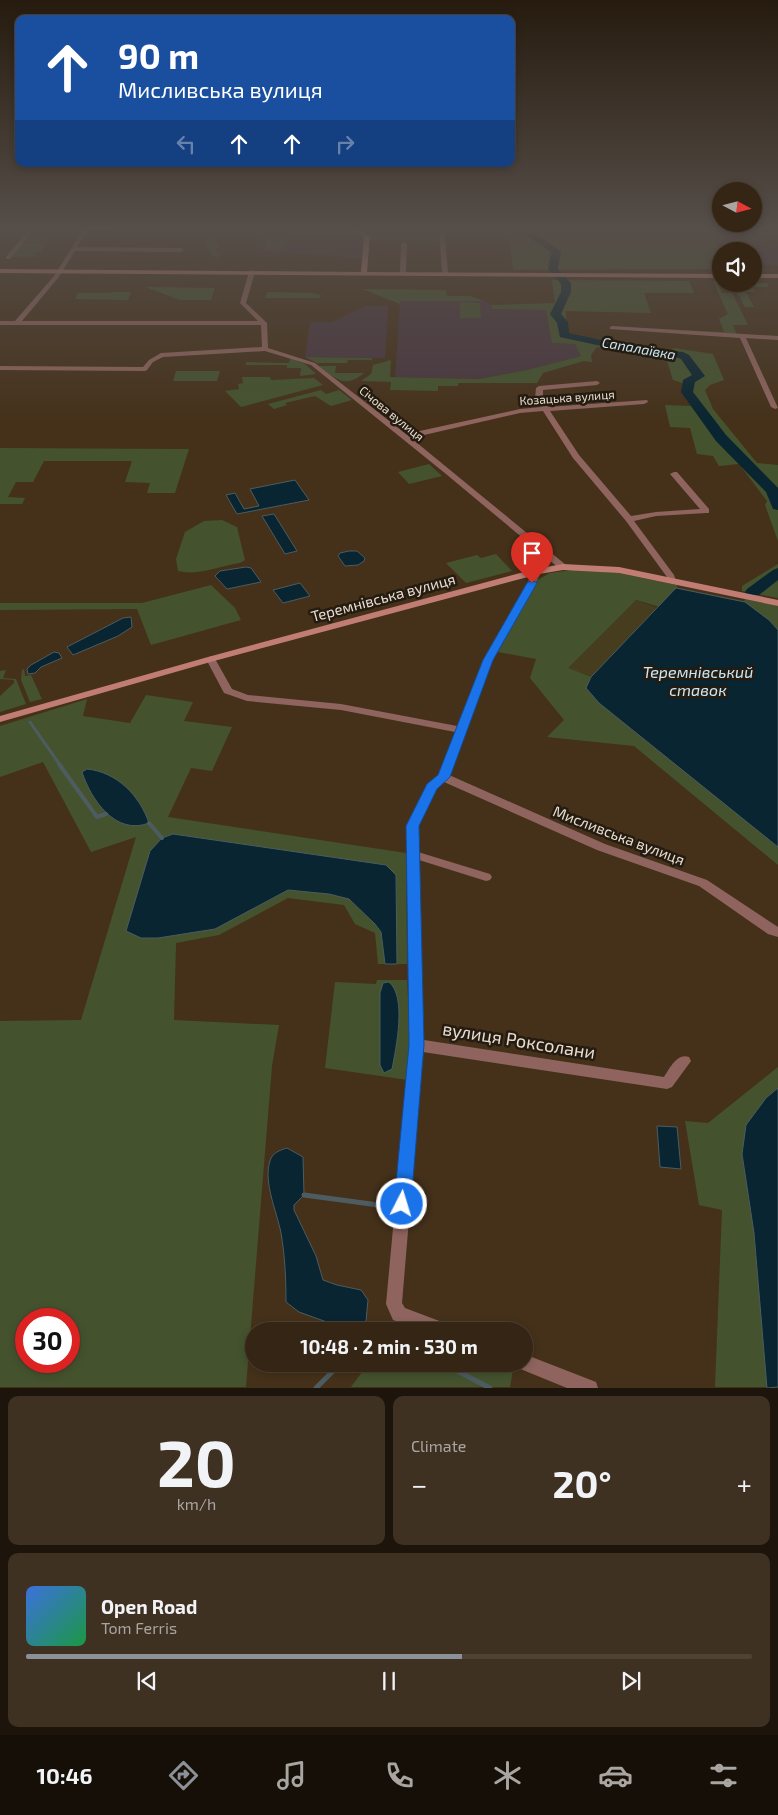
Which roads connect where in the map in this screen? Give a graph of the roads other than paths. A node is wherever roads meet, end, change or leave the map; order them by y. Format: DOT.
graph roads {
  1 [pos="42,293"];
  2 [pos="246,293"];
  3 [pos="0,323"];
  4 [pos="18,323"];
  5 [pos="264,323"];
  6 [pos="612,328"];
  7 [pos="742,336"];
  8 [pos="778,338"];
  9 [pos="265,349"];
  10 [pos="0,368"];
  11 [pos="597,383"];
  12 [pos="644,402"];
  13 [pos="776,406"];
  14 [pos="546,410"];
  15 [pos="404,437"];
  16 [pos="674,474"];
  17 [pos="629,520"];
  18 [pos="563,567"];
  19 [pos="538,571"];
  20 [pos="672,582"];
  21 [pos="778,603"];
  22 [pos="211,659"];
  23 [pos="0,719"];
  24 [pos="461,730"];
  25 [pos="443,777"];
  26 [pos="412,854"];
  27 [pos="486,877"];
  28 [pos="778,932"];
  29 [pos="417,1045"];
  30 [pos="684,1061"];
  31 [pos="420,1322"];
  32 [pos="533,1366"];
  33 [pos="590,1388"];
  1 -- 4 [label="street"];
  2 -- 5 [label="street"];
  3 -- 4 [label="street"];
  4 -- 5 [label="street"];
  5 -- 9 [label="street"];
  6 -- 7 [label="street"];
  7 -- 8 [label="street"];
  7 -- 13 [label="street"];
  9 -- 10 [label="street"];
  9 -- 15 [label="street, Січова вулиця"];
  11 -- 14 [label="street"];
  12 -- 14 [label="street, Козацька вулиця"];
  14 -- 15 [label="street, Козацька вулиця"];
  14 -- 17 [label="street"];
  15 -- 18 [label="street, Січова вулиця"];
  16 -- 17 [label="street"];
  17 -- 20 [label="street"];
  18 -- 19 [label="main road, Теремнівська вулиця"];
  18 -- 20 [label="main road, Теремнівська вулиця"];
  19 -- 22 [label="main road, Теремнівська вулиця"];
  19 -- 24 [label="street"];
  20 -- 21 [label="main road, Теремнівська вулиця"];
  22 -- 23 [label="main road, Теремнівська вулиця"];
  22 -- 24 [label="street"];
  24 -- 25 [label="street"];
  25 -- 26 [label="street"];
  25 -- 28 [label="street, Мисливська вулиця"];
  26 -- 27 [label="street"];
  26 -- 29 [label="street"];
  29 -- 30 [label="street, вулиця Роксолани"];
  29 -- 31 [label="street"];
  32 -- 33 [label="street"];
}
